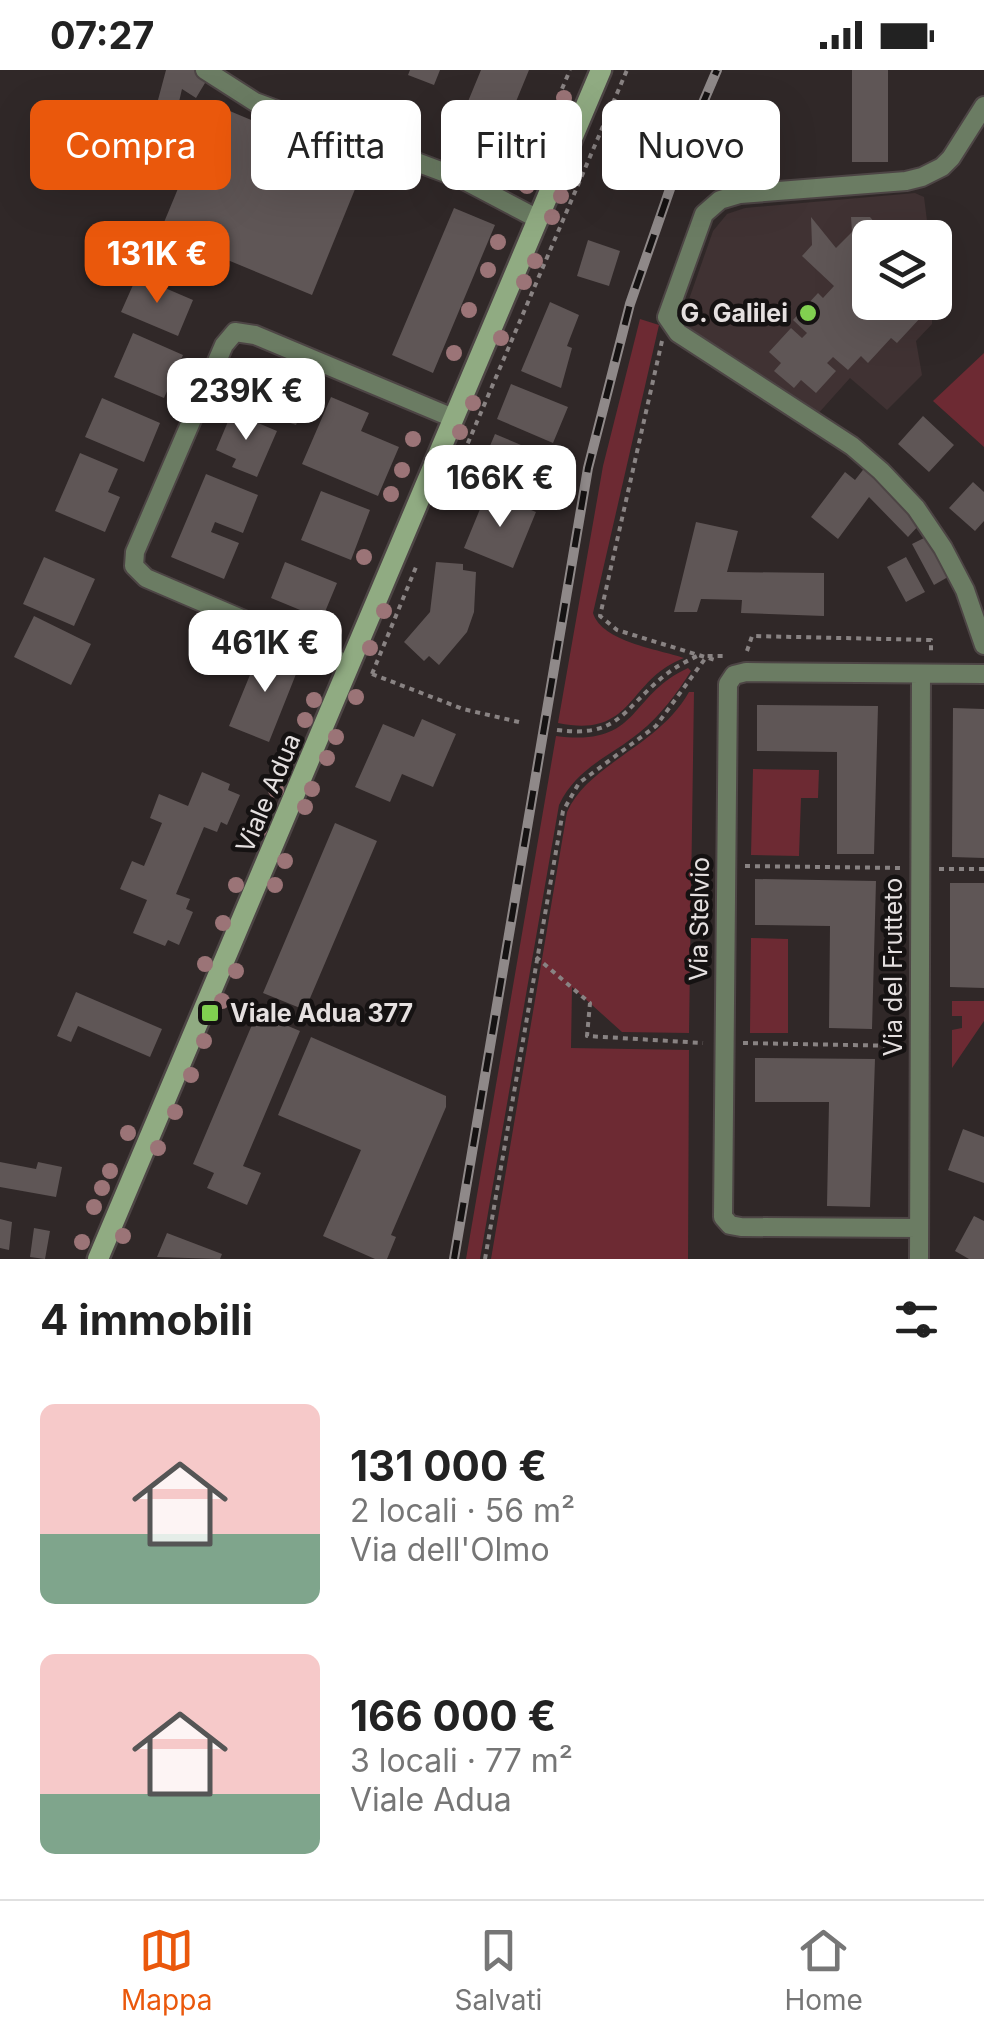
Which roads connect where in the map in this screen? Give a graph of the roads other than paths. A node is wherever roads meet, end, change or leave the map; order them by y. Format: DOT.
graph roads {
  1 [pos="205,70"];
  2 [pos="601,70"];
  3 [pos="984,106"];
  4 [pos="538,219"];
  5 [pos="453,418"];
  6 [pos="984,645"];
  7 [pos="349,665"];
  8 [pos="921,674"];
  9 [pos="984,674"];
  10 [pos="919,1228"];
  11 [pos="98,1259"];
  12 [pos="919,1259"];
  1 -- 4 [label="street"];
  2 -- 4 [label="main road, Viale Adua"];
  3 -- 6 [label="street"];
  4 -- 5 [label="main road, Viale Adua"];
  5 -- 7 [label="main road, Viale Adua"];
  5 -- 7 [label="street"];
  7 -- 11 [label="main road, Viale Adua"];
  8 -- 9 [label="street"];
  8 -- 10 [label="street, Via del Frutteto"];
  8 -- 10 [label="street, Via Stelvio"];
  10 -- 12 [label="street, Via del Frutteto"];
}
